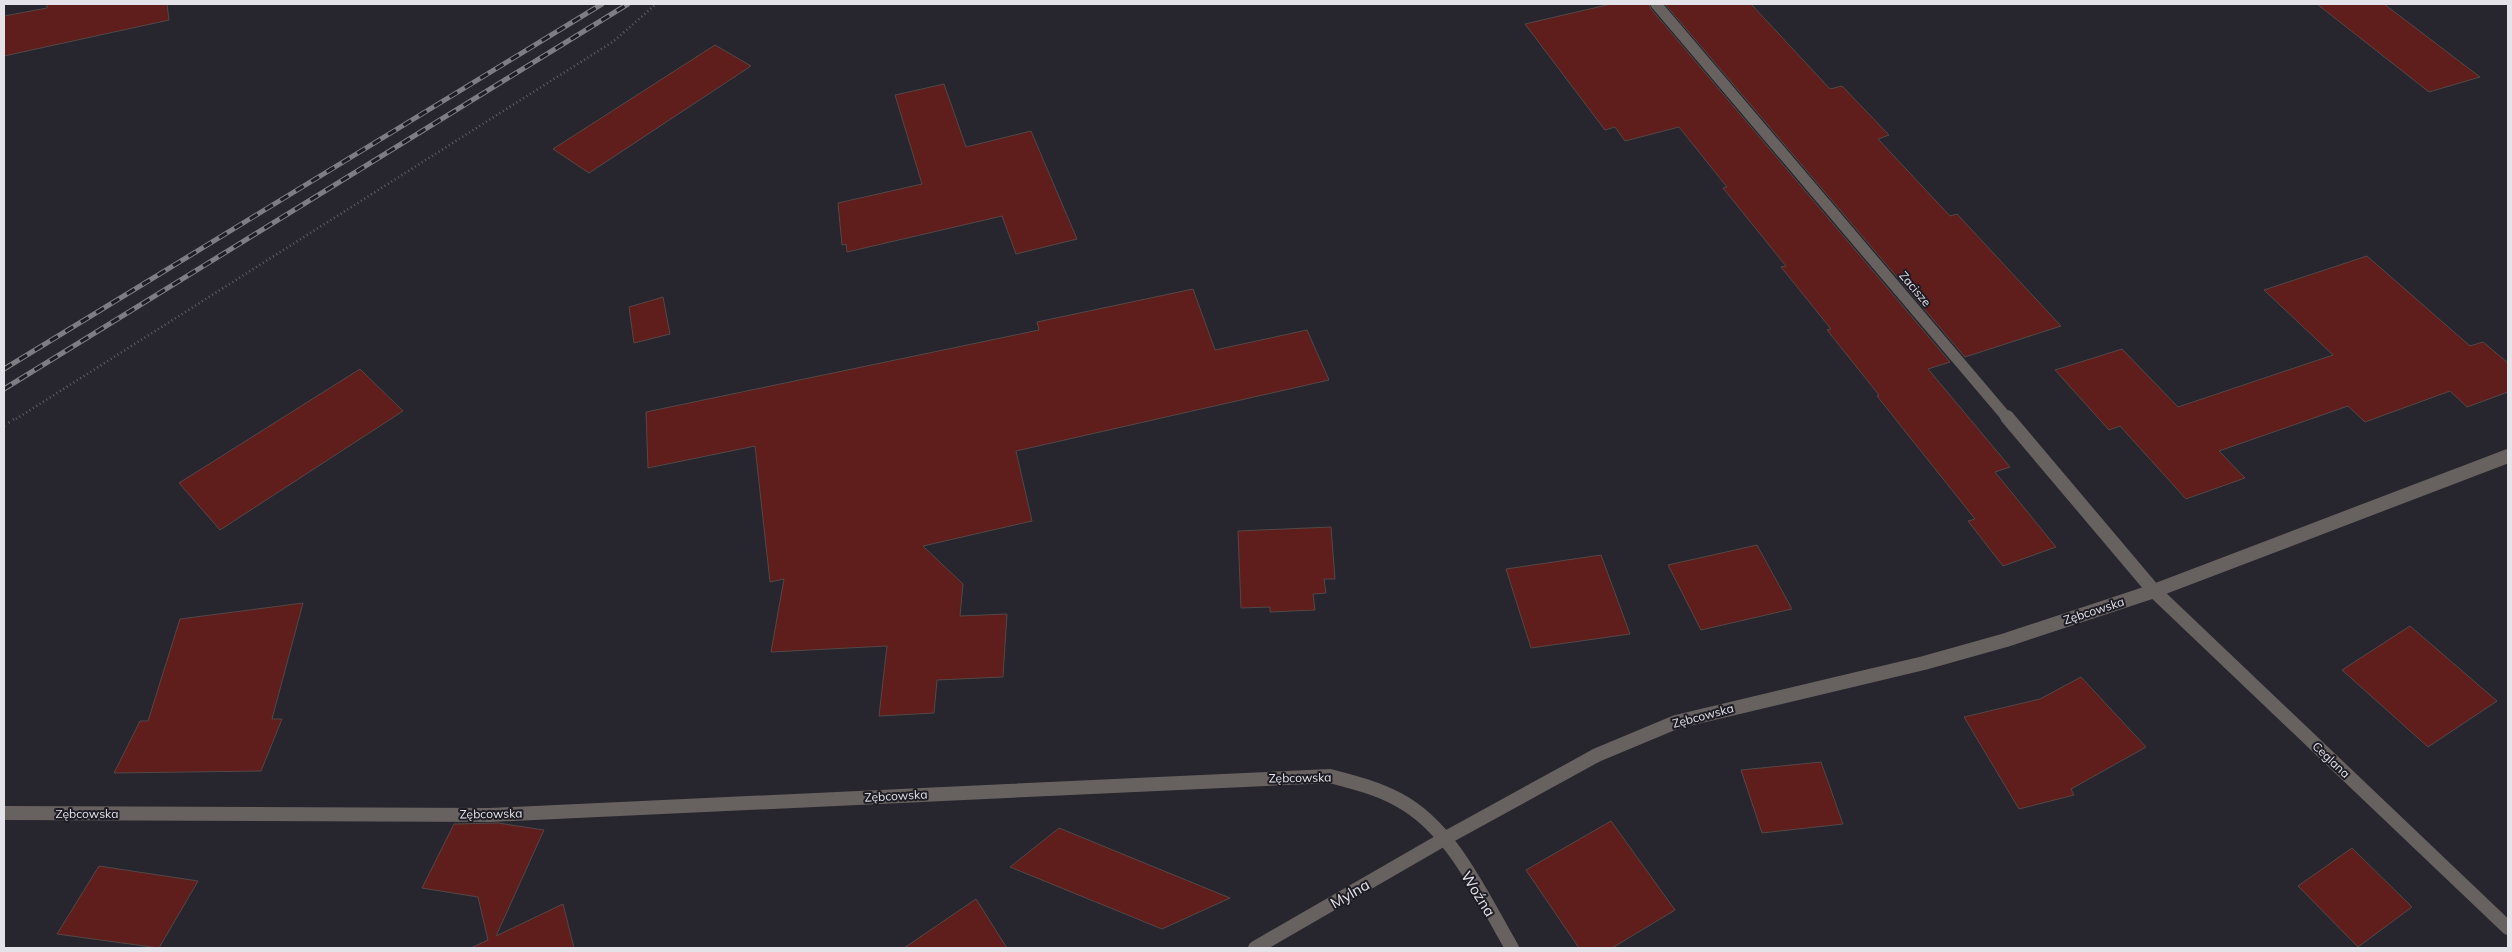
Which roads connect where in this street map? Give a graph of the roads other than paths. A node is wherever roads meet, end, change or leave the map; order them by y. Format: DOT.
graph roads {
  1 [pos="1656,4"];
  2 [pos="2508,456"];
  3 [pos="2154,591"];
  4 [pos="4,814"];
  5 [pos="1444,839"];
  6 [pos="2508,928"];
  7 [pos="1255,948"];
  8 [pos="1512,948"];
  1 -- 3 [label="street, Zacisze"];
  2 -- 3 [label="street, Zębcowska"];
  3 -- 5 [label="street, Zębcowska"];
  3 -- 6 [label="street, Ceglana"];
  4 -- 5 [label="street, Zębcowska"];
  5 -- 7 [label="street, Mylna"];
  5 -- 8 [label="street, Woźna"];
}
